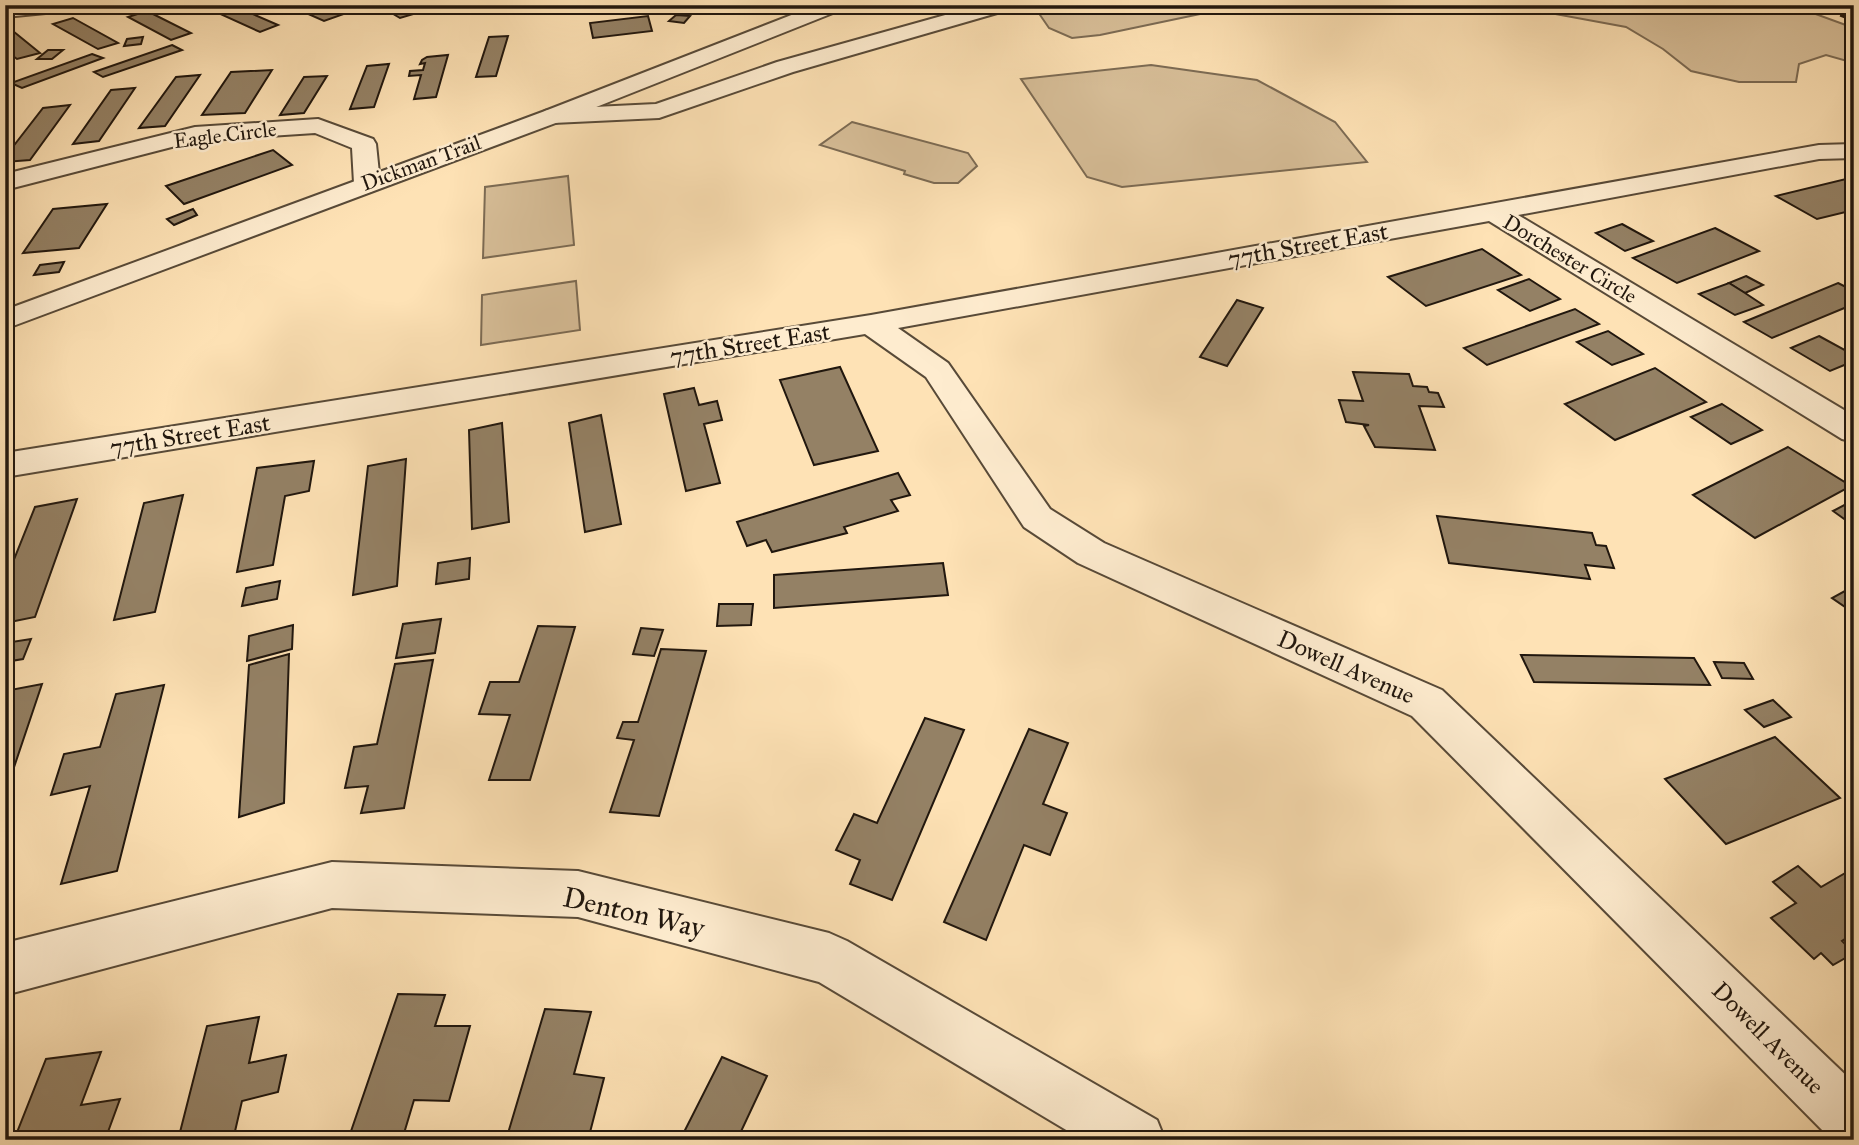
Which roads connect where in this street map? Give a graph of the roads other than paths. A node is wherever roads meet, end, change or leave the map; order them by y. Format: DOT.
graph roads {
  1 [pos="64,5"];
  2 [pos="836,5"];
  3 [pos="1004,5"];
  4 [pos="5,11"];
  5 [pos="553,116"];
  6 [pos="1854,151"];
  7 [pos="5,182"];
  8 [pos="367,183"];
  9 [pos="1493,212"];
  10 [pos="5,320"];
  11 [pos="871,324"];
  12 [pos="1854,431"];
  13 [pos="5,465"];
  14 [pos="5,969"];
  15 [pos="1854,1122"];
  16 [pos="1137,1140"];
  1 -- 4 [label="street"];
  2 -- 5 [label="street, Dickman Trail"];
  3 -- 5 [label="street"];
  5 -- 8 [label="street, Dickman Trail"];
  6 -- 9 [label="street, Dorchester Circle"];
  7 -- 8 [label="street, Eagle Circle"];
  8 -- 10 [label="street, Dickman Trail"];
  9 -- 11 [label="street, 77th Street East"];
  9 -- 12 [label="street, Dorchester Circle"];
  11 -- 13 [label="street, 77th Street East"];
  11 -- 15 [label="street, Dowell Avenue"];
  14 -- 16 [label="street, Denton Way"];
}
